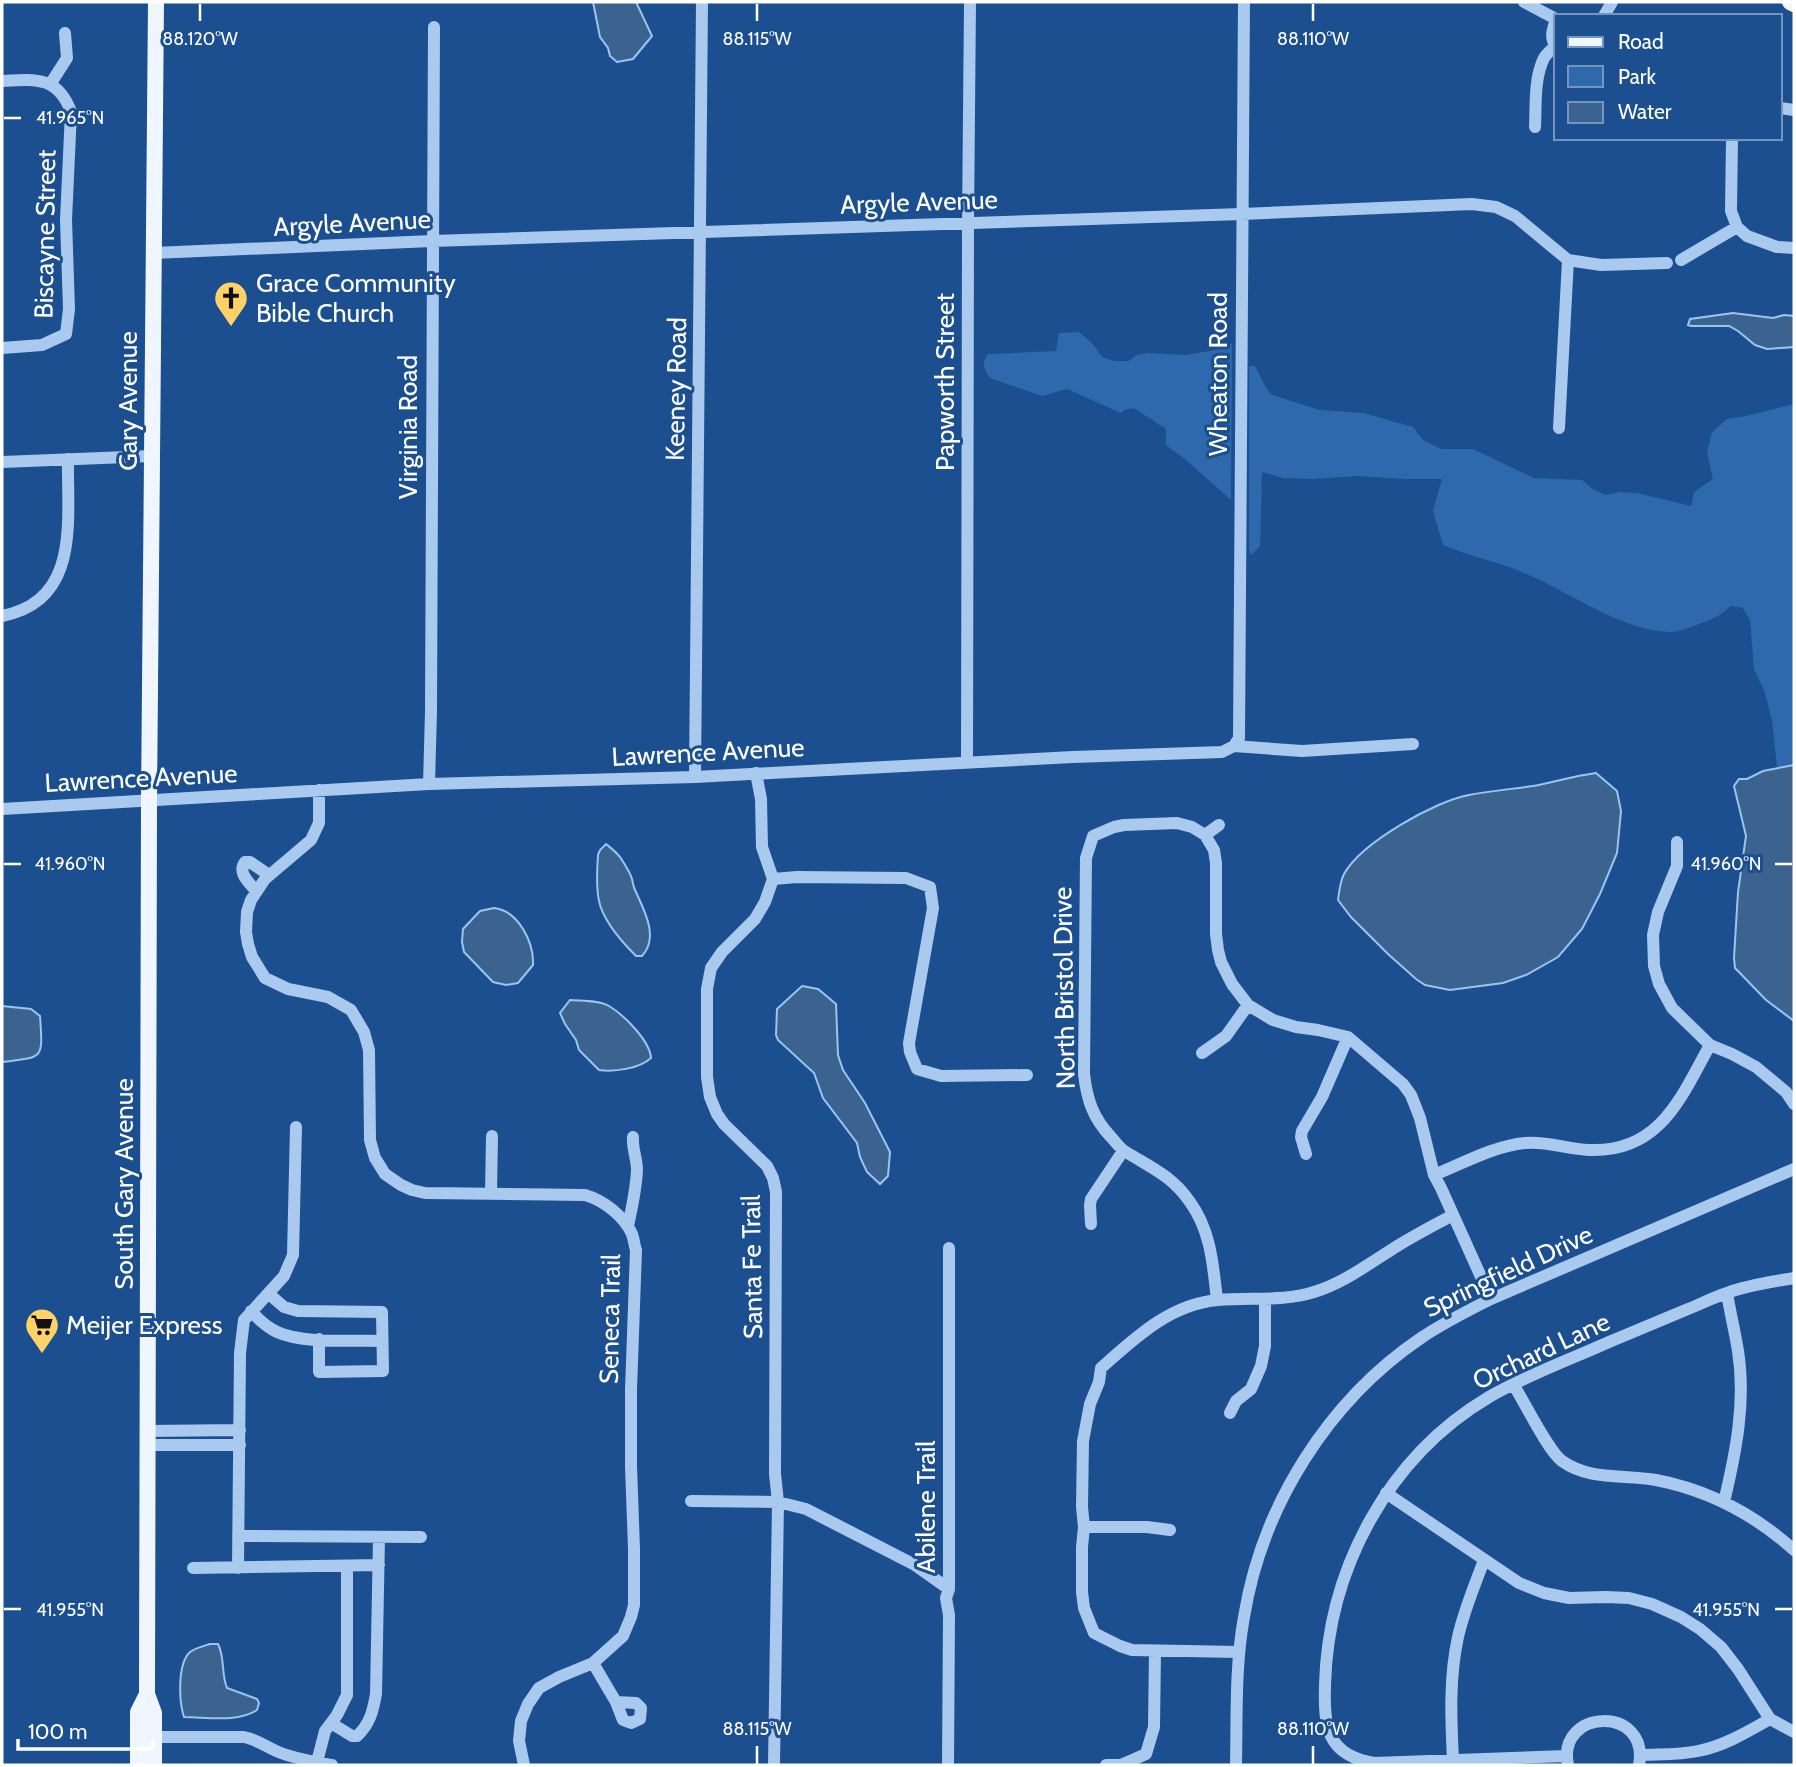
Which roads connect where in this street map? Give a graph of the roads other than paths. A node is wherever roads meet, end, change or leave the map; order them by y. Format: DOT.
graph roads {
  1 [pos="156,2"];
  2 [pos="702,2"];
  3 [pos="970,2"];
  4 [pos="1244,2"];
  5 [pos="1532,4"];
  6 [pos="1554,18"];
  7 [pos="434,27"];
  8 [pos="65,33"];
  9 [pos="1554,48"];
  10 [pos="2,80"];
  11 [pos="51,83"];
  12 [pos="1535,127"];
  13 [pos="1732,140"];
  14 [pos="1242,214"];
  15 [pos="968,223"];
  16 [pos="1737,227"];
  17 [pos="700,232"];
  18 [pos="432,242"];
  19 [pos="1794,248"];
  20 [pos="154,253"];
  21 [pos="1568,260"];
  22 [pos="1681,260"];
  23 [pos="1667,263"];
  24 [pos="2,348"];
  25 [pos="1559,428"];
  26 [pos="152,456"];
  27 [pos="68,459"];
  28 [pos="2,462"];
  29 [pos="2,617"];
  30 [pos="1413,744"];
  31 [pos="1234,746"];
  32 [pos="967,762"];
  33 [pos="756,773"];
  34 [pos="695,777"];
  35 [pos="429,784"];
  36 [pos="319,790"];
  37 [pos="149,801"];
  38 [pos="2,809"];
  39 [pos="1219,825"];
  40 [pos="1205,835"];
  41 [pos="1677,842"];
  42 [pos="269,875"];
  43 [pos="773,879"];
  44 [pos="256,891"];
  45 [pos="1248,1005"];
  46 [pos="1348,1037"];
  47 [pos="1710,1045"];
  48 [pos="1202,1053"];
  49 [pos="1027,1075"];
  50 [pos="1794,1104"];
  51 [pos="296,1127"];
  52 [pos="492,1136"];
  53 [pos="633,1137"];
  54 [pos="1123,1151"];
  55 [pos="1306,1154"];
  56 [pos="1794,1169"];
  57 [pos="1433,1175"];
  58 [pos="491,1194"];
  59 [pos="1453,1215"];
  60 [pos="1091,1224"];
  61 [pos="628,1226"];
  62 [pos="949,1248"];
  63 [pos="1794,1278"];
  64 [pos="1727,1293"];
  65 [pos="269,1294"];
  66 [pos="1491,1299"];
  67 [pos="1217,1300"];
  68 [pos="1265,1300"];
  69 [pos="251,1311"];
  70 [pos="319,1339"];
  71 [pos="382,1341"];
  72 [pos="1513,1384"];
  73 [pos="1230,1413"];
  74 [pos="240,1430"];
  75 [pos="147,1438"];
  76 [pos="240,1445"];
  77 [pos="1386,1493"];
  78 [pos="691,1501"];
  79 [pos="778,1502"];
  80 [pos="1724,1502"];
  81 [pos="1084,1527"];
  82 [pos="1170,1530"];
  83 [pos="238,1536"];
  84 [pos="379,1537"];
  85 [pos="421,1537"];
  86 [pos="1794,1550"];
  87 [pos="1484,1560"];
  88 [pos="379,1565"];
  89 [pos="347,1566"];
  90 [pos="193,1568"];
  91 [pos="238,1568"];
  92 [pos="949,1589"];
  93 [pos="1155,1652"];
  94 [pos="1238,1652"];
  95 [pos="593,1663"];
  96 [pos="146,1694"];
  97 [pos="616,1702"];
  98 [pos="1770,1719"];
  99 [pos="331,1723"];
  100 [pos="1794,1732"];
  101 [pos="154,1737"];
  102 [pos="1640,1760"];
  103 [pos="1453,1761"];
  104 [pos="1567,1761"];
  105 [pos="317,1762"];
  106 [pos="138,1765"];
  107 [pos="154,1765"];
  108 [pos="332,1765"];
  109 [pos="524,1765"];
  110 [pos="774,1765"];
  111 [pos="948,1765"];
  112 [pos="1106,1765"];
  113 [pos="1236,1765"];
  1 -- 20 [label="main road, Gary Avenue"];
  2 -- 17 [label="street, Keeney Road"];
  3 -- 15 [label="street, Papworth Street"];
  4 -- 14 [label="street, Wheaton Road"];
  5 -- 6 [label="street"];
  7 -- 18 [label="street, Virginia Road"];
  8 -- 11 [label="street"];
  9 -- 12 [label="street"];
  10 -- 11 [label="street"];
  11 -- 24 [label="street, Biscayne Street"];
  13 -- 16 [label="street"];
  14 -- 15 [label="street, Argyle Avenue"];
  14 -- 21 [label="street, Argyle Avenue"];
  14 -- 31 [label="street, Wheaton Road"];
  15 -- 17 [label="street, Argyle Avenue"];
  15 -- 32 [label="street, Papworth Street"];
  16 -- 19 [label="street"];
  16 -- 22 [label="street"];
  17 -- 18 [label="street, Argyle Avenue"];
  17 -- 34 [label="street, Keeney Road"];
  18 -- 20 [label="street, Argyle Avenue"];
  18 -- 35 [label="street, Virginia Road"];
  20 -- 26 [label="main road, Gary Avenue"];
  21 -- 23 [label="street"];
  21 -- 25 [label="street"];
  26 -- 27 [label="street"];
  26 -- 37 [label="main road, Gary Avenue"];
  27 -- 28 [label="street"];
  27 -- 29 [label="street"];
  30 -- 31 [label="street, Lawrence Avenue"];
  31 -- 32 [label="street, Lawrence Avenue"];
  32 -- 33 [label="street, Lawrence Avenue"];
  33 -- 34 [label="street, Lawrence Avenue"];
  33 -- 43 [label="street"];
  34 -- 35 [label="street, Lawrence Avenue"];
  35 -- 36 [label="street, Lawrence Avenue"];
  36 -- 37 [label="street, Lawrence Avenue"];
  36 -- 42 [label="street, Seneca Trail"];
  37 -- 38 [label="street, Lawrence Avenue"];
  37 -- 75 [label="main road, South Gary Avenue"];
  39 -- 40 [label="street"];
  40 -- 45 [label="street"];
  40 -- 54 [label="street, North Bristol Drive"];
  41 -- 47 [label="street"];
  42 -- 44 [label="street, Seneca Trail"];
  42 -- 44 [label="street"];
  43 -- 49 [label="street"];
  43 -- 79 [label="street, Santa Fe Trail"];
  44 -- 58 [label="street, Seneca Trail"];
  45 -- 46 [label="street"];
  45 -- 48 [label="street"];
  46 -- 55 [label="street"];
  46 -- 57 [label="street"];
  47 -- 50 [label="street"];
  47 -- 57 [label="street"];
  51 -- 65 [label="street"];
  52 -- 58 [label="street"];
  53 -- 61 [label="street"];
  54 -- 60 [label="street"];
  54 -- 67 [label="street, North Bristol Drive"];
  56 -- 66 [label="street, Springfield Drive"];
  57 -- 59 [label="street"];
  58 -- 61 [label="street, Seneca Trail"];
  59 -- 66 [label="street"];
  59 -- 68 [label="street"];
  61 -- 95 [label="street, Seneca Trail"];
  62 -- 92 [label="street, Abilene Trail"];
  63 -- 64 [label="street, Orchard Lane"];
  64 -- 72 [label="street, Orchard Lane"];
  64 -- 80 [label="street"];
  65 -- 69 [label="street"];
  65 -- 71 [label="street"];
  66 -- 94 [label="street, Springfield Drive"];
  67 -- 68 [label="street"];
  67 -- 81 [label="street"];
  68 -- 73 [label="street"];
  69 -- 70 [label="street"];
  69 -- 74 [label="street"];
  70 -- 71 [label="street"];
  70 -- 71 [label="street"];
  72 -- 77 [label="street, Orchard Lane"];
  72 -- 80 [label="street"];
  74 -- 75 [label="street"];
  74 -- 76 [label="street"];
  75 -- 76 [label="street"];
  75 -- 96 [label="main road, South Gary Avenue"];
  76 -- 83 [label="street"];
  77 -- 87 [label="street"];
  77 -- 103 [label="street, Orchard Lane"];
  78 -- 79 [label="street"];
  79 -- 92 [label="street"];
  79 -- 110 [label="street, Santa Fe Trail"];
  80 -- 86 [label="street"];
  81 -- 82 [label="street"];
  81 -- 93 [label="street"];
  83 -- 84 [label="street"];
  83 -- 91 [label="street"];
  84 -- 85 [label="street"];
  84 -- 88 [label="street"];
  87 -- 98 [label="street"];
  87 -- 103 [label="street"];
  88 -- 89 [label="street"];
  88 -- 99 [label="street"];
  89 -- 91 [label="street"];
  89 -- 99 [label="street"];
  90 -- 91 [label="street"];
  92 -- 111 [label="street, Abilene Trail"];
  93 -- 94 [label="street"];
  93 -- 112 [label="street"];
  94 -- 113 [label="street, Springfield Drive"];
  95 -- 97 [label="street"];
  95 -- 109 [label="street, Seneca Trail"];
  96 -- 101 [label="main road, South Gary Avenue"];
  96 -- 106 [label="main road, South Gary Avenue"];
  98 -- 100 [label="street"];
  98 -- 102 [label="street"];
  99 -- 105 [label="street"];
  101 -- 105 [label="street"];
  101 -- 107 [label="main road, South Gary Avenue"];
  102 -- 104 [label="street"];
  103 -- 104 [label="street"];
  105 -- 108 [label="street"];
}
